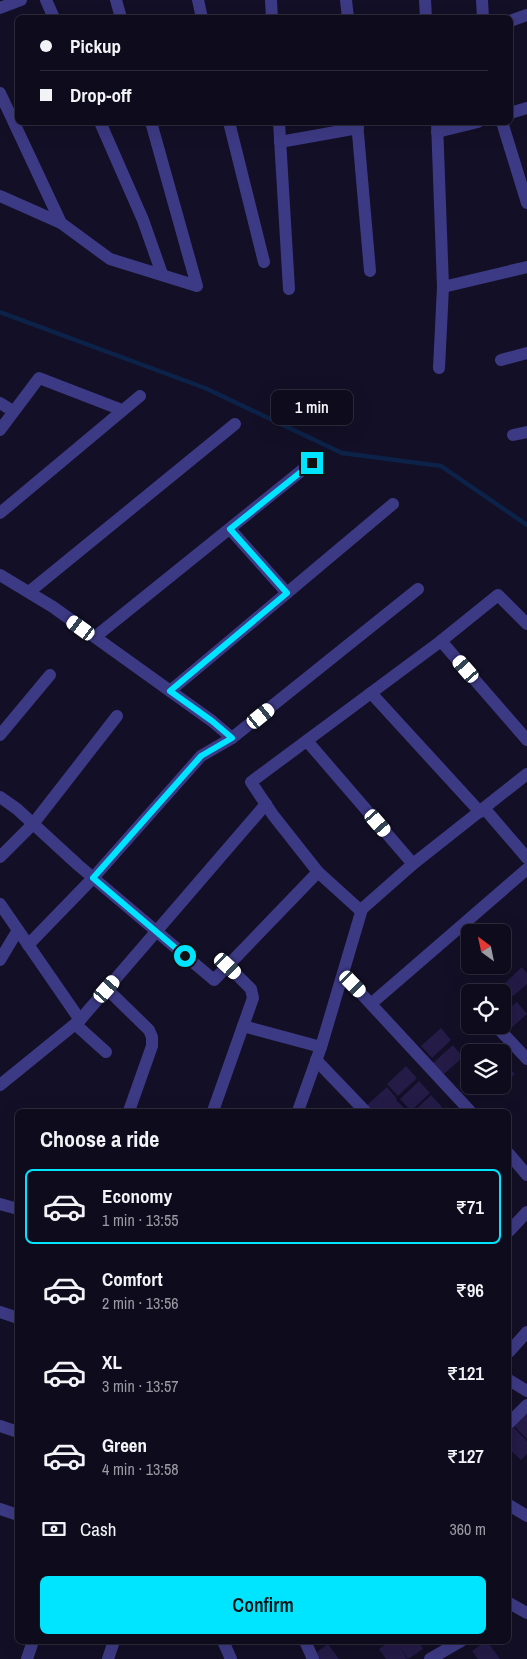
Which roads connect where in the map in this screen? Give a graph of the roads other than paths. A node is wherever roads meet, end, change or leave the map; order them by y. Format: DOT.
graph roads {
  1 [pos="21,0"];
  2 [pos="46,0"];
  3 [pos="116,0"];
  4 [pos="198,0"];
  5 [pos="271,0"];
  6 [pos="346,0"];
  7 [pos="425,0"];
  8 [pos="482,0"];
  9 [pos="2,5"];
  10 [pos="53,15"];
  11 [pos="120,15"];
  12 [pos="201,15"];
  13 [pos="272,15"];
  14 [pos="348,15"];
  15 [pos="426,15"];
  16 [pos="483,15"];
  17 [pos="527,15"];
  18 [pos="513,20"];
  19 [pos="0,93"];
  20 [pos="527,108"];
  21 [pos="513,112"];
  22 [pos="15,125"];
  23 [pos="15,125"];
  24 [pos="101,125"];
  25 [pos="152,125"];
  26 [pos="229,125"];
  27 [pos="279,125"];
  28 [pos="358,125"];
  29 [pos="453,125"];
  30 [pos="503,125"];
  31 [pos="437,127"];
  32 [pos="280,142"];
  33 [pos="0,196"];
  34 [pos="527,203"];
  35 [pos="61,223"];
  36 [pos="264,262"];
  37 [pos="527,267"];
  38 [pos="370,271"];
  39 [pos="162,274"];
  40 [pos="443,287"];
  41 [pos="289,289"];
  42 [pos="527,352"];
  43 [pos="501,360"];
  44 [pos="439,368"];
  45 [pos="140,396"];
  46 [pos="0,404"];
  47 [pos="122,410"];
  48 [pos="13,411"];
  49 [pos="235,424"];
  50 [pos="0,430"];
  51 [pos="527,432"];
  52 [pos="513,435"];
  53 [pos="312,463"];
  54 [pos="393,504"];
  55 [pos="0,513"];
  56 [pos="230,529"];
  57 [pos="0,575"];
  58 [pos="418,589"];
  59 [pos="29,592"];
  60 [pos="287,593"];
  61 [pos="527,624"];
  62 [pos="95,637"];
  63 [pos="441,641"];
  64 [pos="50,675"];
  65 [pos="170,691"];
  66 [pos="371,693"];
  67 [pos="117,716"];
  68 [pos="0,735"];
  69 [pos="232,738"];
  70 [pos="527,740"];
  71 [pos="307,741"];
  72 [pos="527,774"];
  73 [pos="0,797"];
  74 [pos="266,804"];
  75 [pos="482,810"];
  76 [pos="33,824"];
  77 [pos="0,856"];
  78 [pos="527,858"];
  79 [pos="413,864"];
  80 [pos="527,869"];
  81 [pos="318,872"];
  82 [pos="93,878"];
  83 [pos="0,904"];
  84 [pos="361,911"];
  85 [pos="18,930"];
  86 [pos="156,932"];
  87 [pos="28,945"];
  88 [pos="0,960"];
  89 [pos="228,966"];
  90 [pos="343,974"];
  91 [pos="107,989"];
  92 [pos="372,1003"];
  93 [pos="78,1022"];
  94 [pos="243,1026"];
  95 [pos="503,1034"];
  96 [pos="321,1047"];
  97 [pos="106,1052"];
  98 [pos="527,1059"];
  99 [pos="316,1060"];
  100 [pos="0,1085"];
  101 [pos="130,1109"];
  102 [pos="214,1109"];
  103 [pos="299,1109"];
  104 [pos="362,1109"];
  105 [pos="468,1109"];
  106 [pos="511,1156"];
  107 [pos="527,1174"];
  108 [pos="0,1204"];
  109 [pos="15,1209"];
  110 [pos="527,1212"];
  111 [pos="511,1229"];
  112 [pos="0,1312"];
  113 [pos="15,1317"];
  114 [pos="527,1332"];
  115 [pos="511,1350"];
  116 [pos="511,1381"];
  117 [pos="527,1391"];
  118 [pos="527,1405"];
  119 [pos="511,1420"];
  120 [pos="0,1426"];
  121 [pos="15,1431"];
  122 [pos="511,1505"];
  123 [pos="0,1509"];
  124 [pos="526,1513"];
  125 [pos="15,1514"];
  126 [pos="31,1644"];
  127 [pos="113,1644"];
  128 [pos="224,1644"];
  129 [pos="306,1644"];
  130 [pos="456,1644"];
  131 [pos="26,1659"];
  132 [pos="108,1659"];
  133 [pos="231,1659"];
  134 [pos="313,1659"];
  135 [pos="430,1659"];
  1 -- 9 [label="street"];
  2 -- 10 [label="street"];
  3 -- 11 [label="street"];
  4 -- 12 [label="street"];
  5 -- 13 [label="street"];
  6 -- 14 [label="street"];
  7 -- 15 [label="street"];
  8 -- 16 [label="street"];
  17 -- 18 [label="street"];
  19 -- 23 [label="street"];
  20 -- 21 [label="street"];
  22 -- 35 [label="street"];
  24 -- 39 [label="street"];
  25 -- 39 [label="street"];
  26 -- 36 [label="street"];
  27 -- 32 [label="street"];
  28 -- 32 [label="street"];
  28 -- 38 [label="street"];
  29 -- 31 [label="street"];
  30 -- 34 [label="street"];
  31 -- 40 [label="street"];
  32 -- 41 [label="street"];
  33 -- 35 [label="street"];
  35 -- 39 [label="street"];
  37 -- 40 [label="street"];
  40 -- 44 [label="street"];
  42 -- 43 [label="street"];
  45 -- 47 [label="street"];
  46 -- 48 [label="street"];
  47 -- 48 [label="street"];
  47 -- 55 [label="street"];
  48 -- 50 [label="street"];
  49 -- 59 [label="street"];
  51 -- 52 [label="street"];
  53 -- 56 [label="street"];
  54 -- 60 [label="street"];
  56 -- 60 [label="street"];
  56 -- 62 [label="street"];
  57 -- 59 [label="street"];
  58 -- 69 [label="street"];
  59 -- 62 [label="street"];
  60 -- 65 [label="street"];
  61 -- 63 [label="street"];
  62 -- 65 [label="street"];
  63 -- 66 [label="street"];
  63 -- 70 [label="street"];
  64 -- 68 [label="street"];
  65 -- 69 [label="street"];
  66 -- 71 [label="street"];
  66 -- 75 [label="street"];
  67 -- 76 [label="street"];
  69 -- 82 [label="street"];
  71 -- 74 [label="street"];
  71 -- 79 [label="street"];
  72 -- 75 [label="street"];
  73 -- 76 [label="street"];
  74 -- 81 [label="street"];
  74 -- 86 [label="street"];
  75 -- 78 [label="street"];
  75 -- 79 [label="street"];
  76 -- 77 [label="street"];
  76 -- 82 [label="street"];
  79 -- 84 [label="street"];
  80 -- 92 [label="street"];
  81 -- 84 [label="street"];
  81 -- 89 [label="street"];
  82 -- 86 [label="street"];
  82 -- 87 [label="street"];
  83 -- 85 [label="street"];
  84 -- 90 [label="street"];
  85 -- 87 [label="street"];
  85 -- 88 [label="street"];
  86 -- 89 [label="street"];
  86 -- 91 [label="street"];
  87 -- 93 [label="street"];
  89 -- 94 [label="street"];
  90 -- 92 [label="street"];
  90 -- 96 [label="street"];
  91 -- 93 [label="street"];
  91 -- 101 [label="street"];
  92 -- 105 [label="street"];
  93 -- 97 [label="street"];
  93 -- 100 [label="street"];
  94 -- 96 [label="street"];
  94 -- 102 [label="street"];
  95 -- 98 [label="street"];
  96 -- 99 [label="street"];
  99 -- 103 [label="street"];
  99 -- 104 [label="street"];
  106 -- 107 [label="street"];
  108 -- 109 [label="street"];
  110 -- 111 [label="street"];
  112 -- 113 [label="street"];
  114 -- 115 [label="street"];
  116 -- 117 [label="street"];
  118 -- 119 [label="street"];
  120 -- 121 [label="street"];
  122 -- 124 [label="street"];
  123 -- 125 [label="street"];
  126 -- 131 [label="street"];
  127 -- 132 [label="street"];
  128 -- 133 [label="street"];
  129 -- 134 [label="street"];
  130 -- 135 [label="street"];
}
